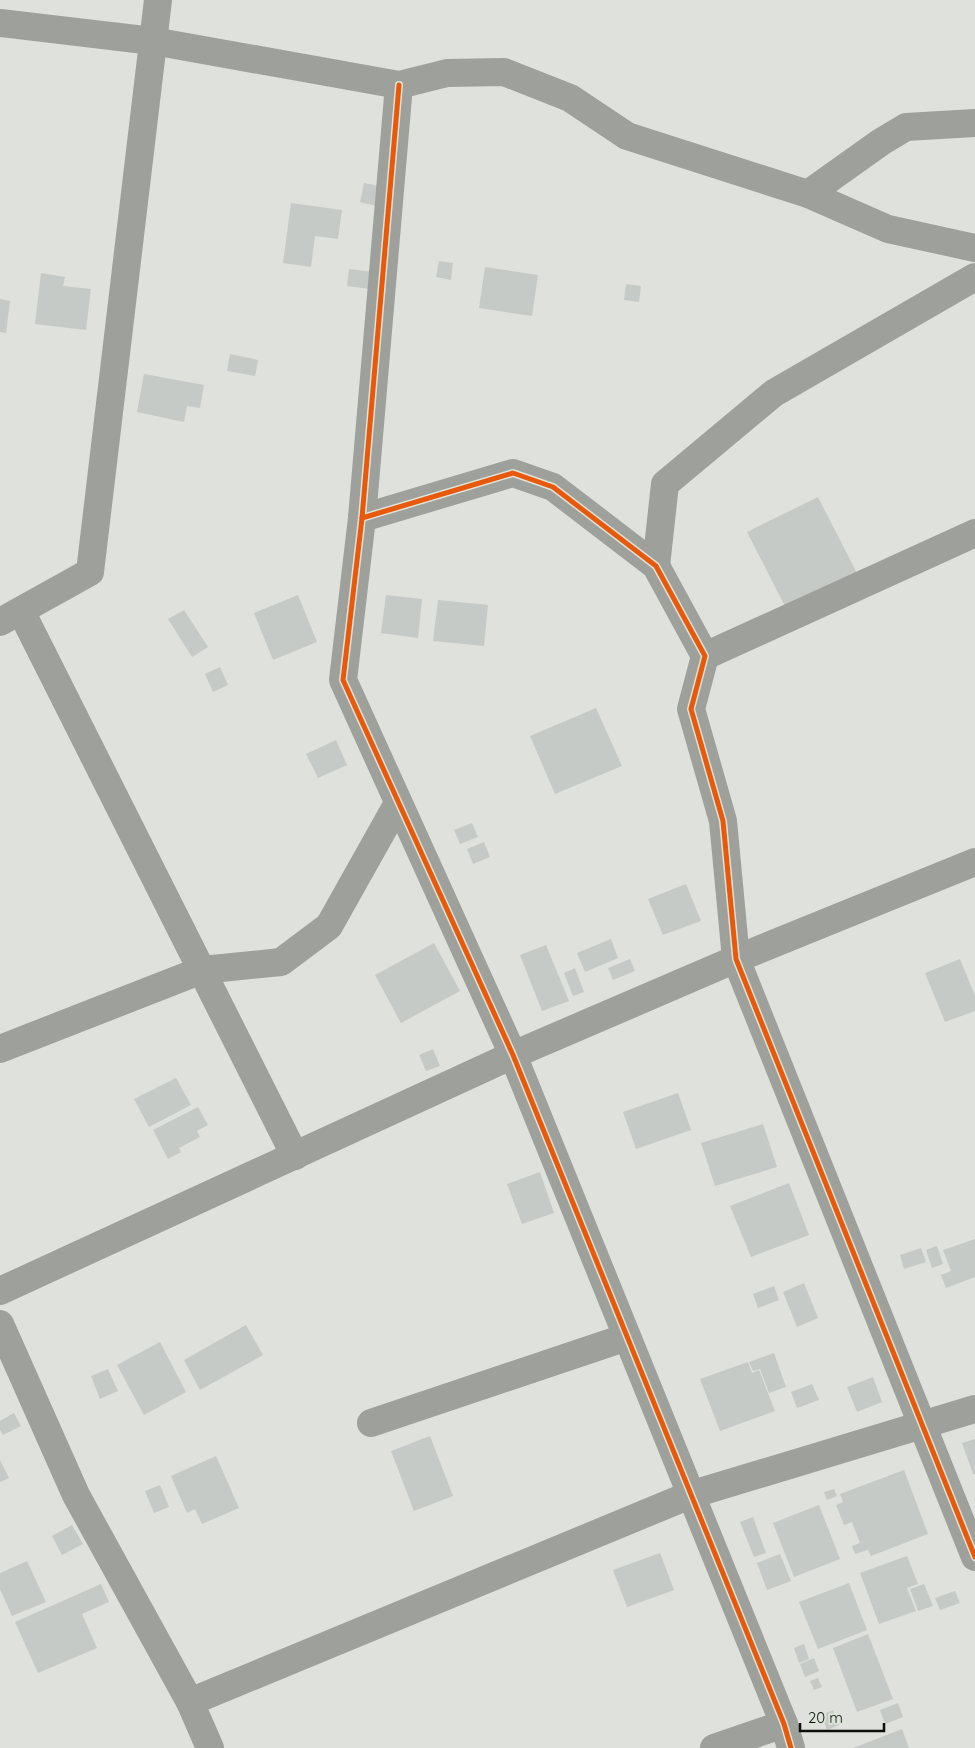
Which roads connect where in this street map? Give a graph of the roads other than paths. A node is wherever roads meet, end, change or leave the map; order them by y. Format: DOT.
graph roads {
  1 [pos="158,0"];
  2 [pos="0,24"];
  3 [pos="153,41"];
  4 [pos="399,85"];
  5 [pos="975,122"];
  6 [pos="808,194"];
  7 [pos="975,248"];
  8 [pos="975,277"];
  9 [pos="362,518"];
  10 [pos="975,533"];
  11 [pos="656,566"];
  12 [pos="10,617"];
  13 [pos="706,656"];
  14 [pos="398,802"];
  15 [pos="975,862"];
  16 [pos="736,959"];
  17 [pos="202,970"];
  18 [pos="0,1049"];
  19 [pos="513,1055"];
  20 [pos="295,1156"];
  21 [pos="0,1291"];
  22 [pos="0,1324"];
  23 [pos="627,1337"];
  24 [pos="975,1409"];
  25 [pos="371,1423"];
  26 [pos="922,1427"];
  27 [pos="690,1495"];
  28 [pos="975,1557"];
  29 [pos="190,1702"];
  30 [pos="787,1736"];
  31 [pos="210,1748"];
  32 [pos="714,1748"];
  1 -- 3 [label="street"];
  2 -- 3 [label="street"];
  3 -- 4 [label="street"];
  3 -- 12 [label="street"];
  4 -- 6 [label="street"];
  4 -- 9 [label="street"];
  5 -- 6 [label="street"];
  6 -- 7 [label="street"];
  8 -- 11 [label="street"];
  9 -- 11 [label="street"];
  9 -- 14 [label="street"];
  10 -- 13 [label="street"];
  11 -- 13 [label="street"];
  12 -- 17 [label="street"];
  13 -- 16 [label="street"];
  14 -- 17 [label="street"];
  14 -- 19 [label="street"];
  15 -- 16 [label="street"];
  16 -- 19 [label="street"];
  16 -- 26 [label="street"];
  17 -- 18 [label="street"];
  17 -- 20 [label="street"];
  19 -- 20 [label="street"];
  19 -- 23 [label="street"];
  20 -- 21 [label="street"];
  22 -- 29 [label="street"];
  23 -- 25 [label="street"];
  23 -- 27 [label="street"];
  24 -- 26 [label="street"];
  26 -- 27 [label="street"];
  26 -- 28 [label="street"];
  27 -- 29 [label="street"];
  27 -- 30 [label="street"];
  29 -- 31 [label="street"];
  30 -- 32 [label="street"];
}
